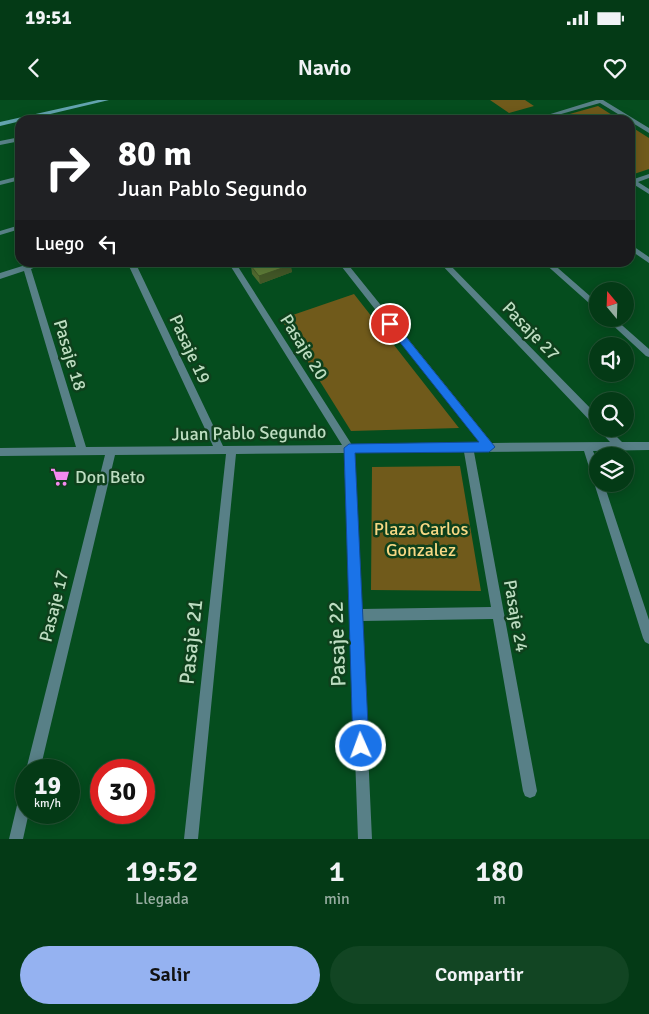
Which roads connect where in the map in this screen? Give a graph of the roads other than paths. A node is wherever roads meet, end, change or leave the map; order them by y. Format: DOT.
graph roads {
  1 [pos="106,100"];
  2 [pos="599,100"];
  3 [pos="40,115"];
  4 [pos="555,115"];
  5 [pos="623,115"];
  6 [pos="15,121"];
  7 [pos="635,122"];
  8 [pos="0,124"];
  9 [pos="649,131"];
  10 [pos="15,140"];
  11 [pos="0,144"];
  12 [pos="649,176"];
  13 [pos="15,179"];
  14 [pos="635,179"];
  15 [pos="635,182"];
  16 [pos="0,183"];
  17 [pos="649,192"];
  18 [pos="15,228"];
  19 [pos="0,233"];
  20 [pos="635,250"];
  21 [pos="649,261"];
  22 [pos="30,267"];
  23 [pos="134,267"];
  24 [pos="234,267"];
  25 [pos="345,267"];
  26 [pos="447,267"];
  27 [pos="552,267"];
  28 [pos="27,268"];
  29 [pos="0,276"];
  30 [pos="589,300"];
  31 [pos="620,328"];
  32 [pos="649,354"];
  33 [pos="589,414"];
  34 [pos="611,437"];
  35 [pos="587,446"];
  36 [pos="620,446"];
  37 [pos="649,446"];
  38 [pos="468,447"];
  39 [pos="489,447"];
  40 [pos="349,448"];
  41 [pos="225,450"];
  42 [pos="82,451"];
  43 [pos="111,451"];
  44 [pos="0,452"];
  45 [pos="589,452"];
  46 [pos="602,492"];
  47 [pos="498,613"];
  48 [pos="356,615"];
  49 [pos="649,638"];
  50 [pos="36,759"];
  51 [pos="530,791"];
  52 [pos="20,824"];
  53 [pos="16,839"];
  54 [pos="191,839"];
  55 [pos="365,839"];
  1 -- 3 [label="street"];
  2 -- 4 [label="street"];
  2 -- 5 [label="street"];
  6 -- 8 [label="street"];
  7 -- 9 [label="street"];
  10 -- 11 [label="street"];
  12 -- 14 [label="street"];
  13 -- 16 [label="street"];
  15 -- 17 [label="street"];
  18 -- 19 [label="street"];
  20 -- 21 [label="street"];
  22 -- 28 [label="street"];
  23 -- 41 [label="street, Pasaje 19"];
  24 -- 40 [label="street, Pasaje 20"];
  25 -- 39 [label="street"];
  26 -- 33 [label="street, Pasaje 27"];
  27 -- 30 [label="street"];
  28 -- 29 [label="street"];
  28 -- 42 [label="street, Pasaje 18"];
  31 -- 32 [label="street"];
  34 -- 36 [label="street"];
  35 -- 36 [label="street, Juan Pablo Segundo"];
  35 -- 39 [label="street, Juan Pablo Segundo"];
  35 -- 45 [label="street"];
  36 -- 37 [label="street, Juan Pablo Segundo"];
  38 -- 39 [label="street, Juan Pablo Segundo"];
  38 -- 40 [label="street, Juan Pablo Segundo"];
  38 -- 47 [label="street, Pasaje 24"];
  40 -- 41 [label="street, Juan Pablo Segundo"];
  40 -- 48 [label="street, Pasaje 22"];
  41 -- 43 [label="street, Juan Pablo Segundo"];
  41 -- 54 [label="street, Pasaje 21"];
  42 -- 43 [label="street, Juan Pablo Segundo"];
  42 -- 44 [label="street, Juan Pablo Segundo"];
  43 -- 50 [label="street, Pasaje 17"];
  46 -- 49 [label="street"];
  47 -- 48 [label="street"];
  47 -- 51 [label="street, Pasaje 24"];
  48 -- 55 [label="street, Pasaje 22"];
  52 -- 53 [label="street"];
}
